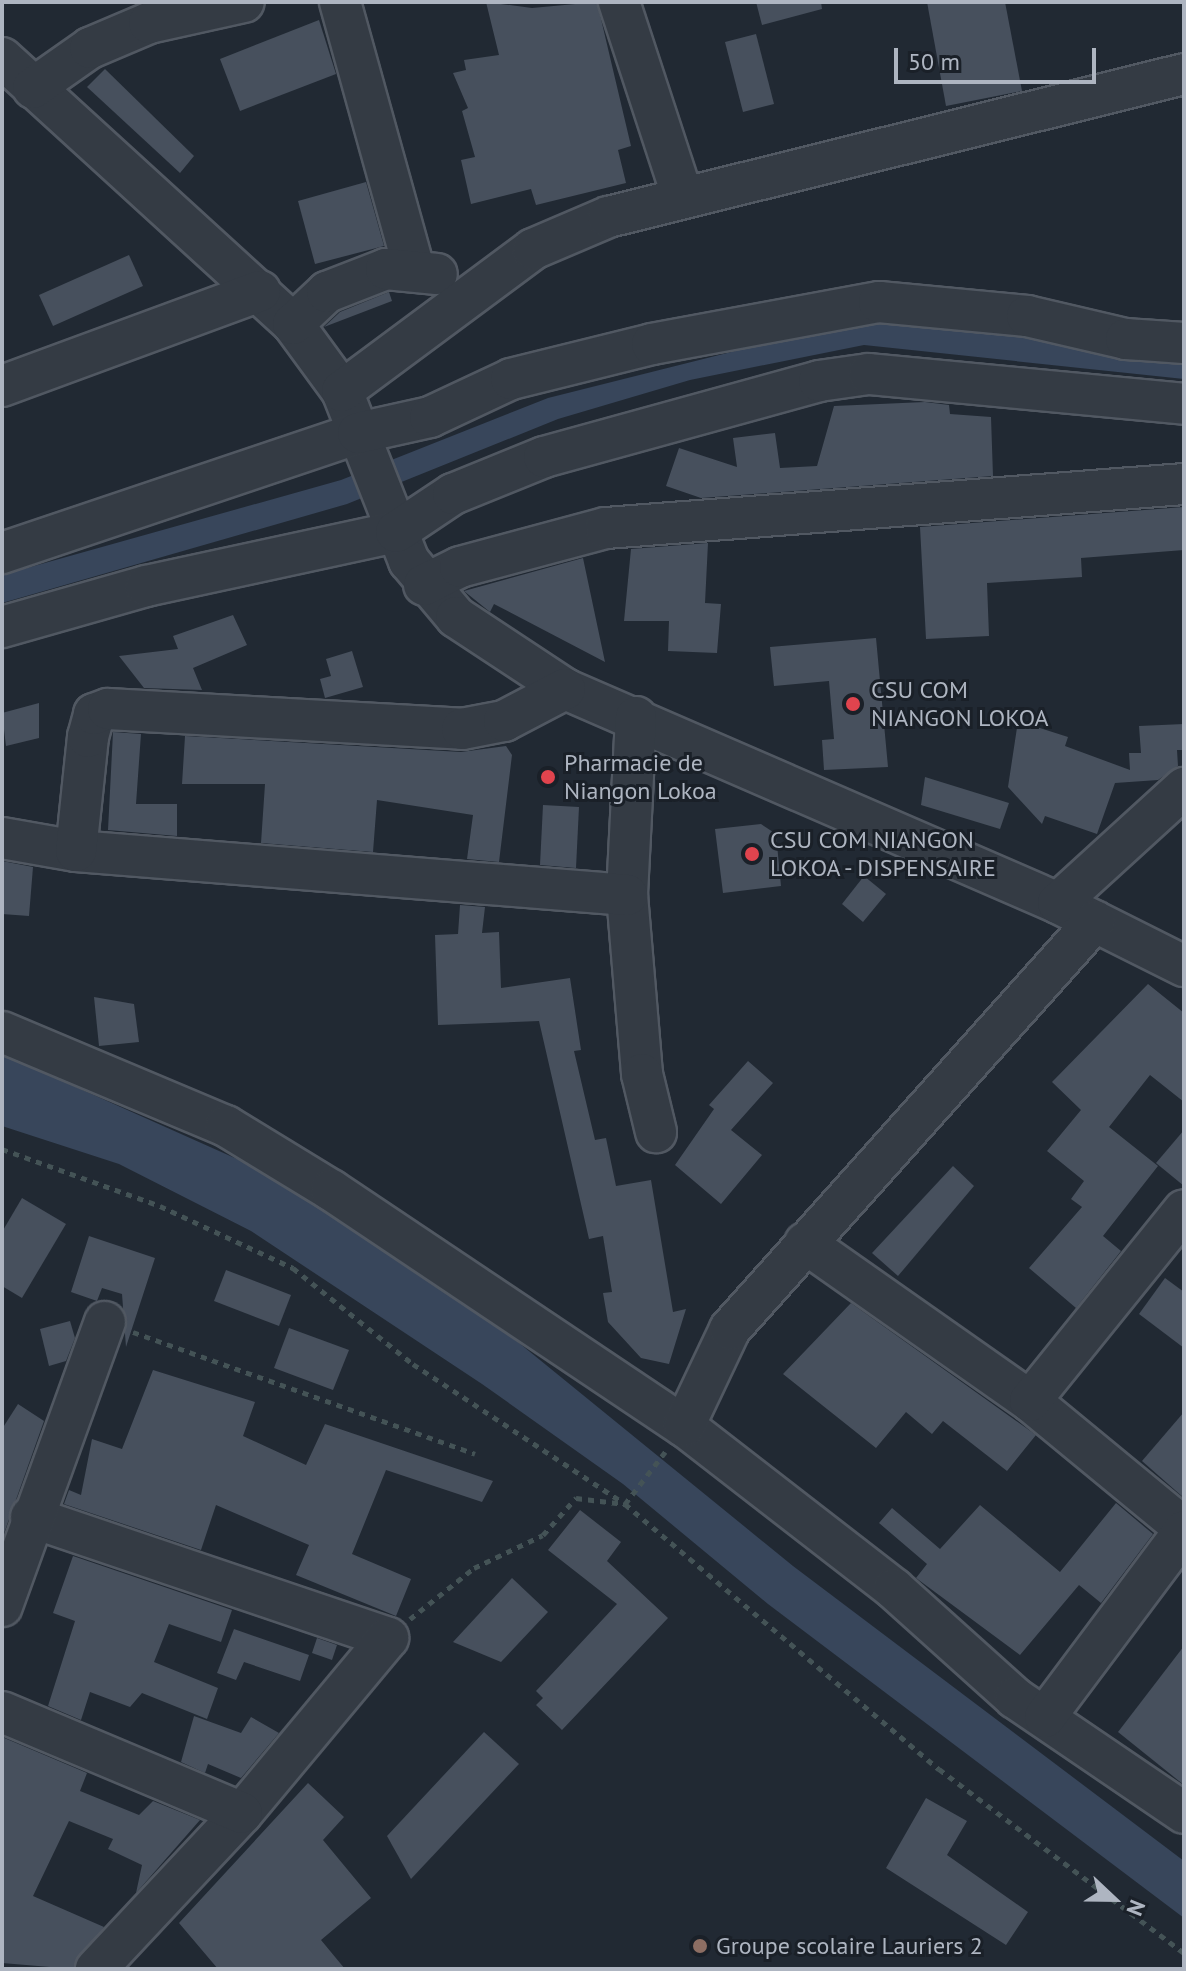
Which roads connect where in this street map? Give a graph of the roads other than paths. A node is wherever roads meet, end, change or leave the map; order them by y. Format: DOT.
graph roads {
  1 [pos="244,2"];
  2 [pos="340,2"];
  3 [pos="619,2"];
  4 [pos="2,58"];
  5 [pos="1184,74"];
  6 [pos="33,88"];
  7 [pos="682,195"];
  8 [pos="414,269"];
  9 [pos="260,291"];
  10 [pos="461,300"];
  11 [pos="293,324"];
  12 [pos="1184,343"];
  13 [pos="2,386"];
  14 [pos="342,391"];
  15 [pos="1184,404"];
  16 [pos="362,444"];
  17 [pos="1184,484"];
  18 [pos="391,517"];
  19 [pos="2,553"];
  20 [pos="424,585"];
  21 [pos="2,627"];
  22 [pos="565,689"];
  23 [pos="636,717"];
  24 [pos="1184,788"];
  25 [pos="2,838"];
  26 [pos="76,851"];
  27 [pos="627,895"];
  28 [pos="1058,903"];
  29 [pos="1095,921"];
  30 [pos="1184,966"];
  31 [pos="2,1032"];
  32 [pos="656,1132"];
  33 [pos="1184,1210"];
  34 [pos="805,1243"];
  35 [pos="105,1322"];
  36 [pos="1030,1401"];
  37 [pos="675,1439"];
  38 [pos="31,1517"];
  39 [pos="1184,1529"];
  40 [pos="2,1606"];
  41 [pos="2,1712"];
  42 [pos="1045,1717"];
  43 [pos="242,1813"];
  44 [pos="1184,1813"];
  45 [pos="96,1969"];
  1 -- 6 [label="street"];
  2 -- 8 [label="street"];
  3 -- 7 [label="street"];
  4 -- 6 [label="street"];
  5 -- 7 [label="street"];
  6 -- 9 [label="street"];
  7 -- 10 [label="street"];
  8 -- 10 [label="street"];
  8 -- 11 [label="street"];
  9 -- 11 [label="street"];
  9 -- 13 [label="street"];
  10 -- 14 [label="street"];
  11 -- 14 [label="street"];
  12 -- 16 [label="street"];
  14 -- 16 [label="street"];
  15 -- 18 [label="street"];
  16 -- 18 [label="street"];
  16 -- 19 [label="street"];
  17 -- 20 [label="street"];
  18 -- 20 [label="street"];
  18 -- 21 [label="street"];
  20 -- 22 [label="street"];
  22 -- 23 [label="street"];
  22 -- 26 [label="street"];
  23 -- 27 [label="street"];
  23 -- 28 [label="street"];
  24 -- 28 [label="street"];
  25 -- 26 [label="street"];
  26 -- 27 [label="street"];
  27 -- 32 [label="street"];
  28 -- 29 [label="street"];
  29 -- 30 [label="street"];
  29 -- 34 [label="street"];
  31 -- 37 [label="street"];
  33 -- 36 [label="street"];
  34 -- 36 [label="street"];
  34 -- 37 [label="street"];
  35 -- 38 [label="street"];
  36 -- 39 [label="street"];
  37 -- 42 [label="street"];
  38 -- 40 [label="street"];
  38 -- 43 [label="street"];
  39 -- 42 [label="street"];
  41 -- 43 [label="street"];
  42 -- 44 [label="street"];
  43 -- 45 [label="street"];
}
